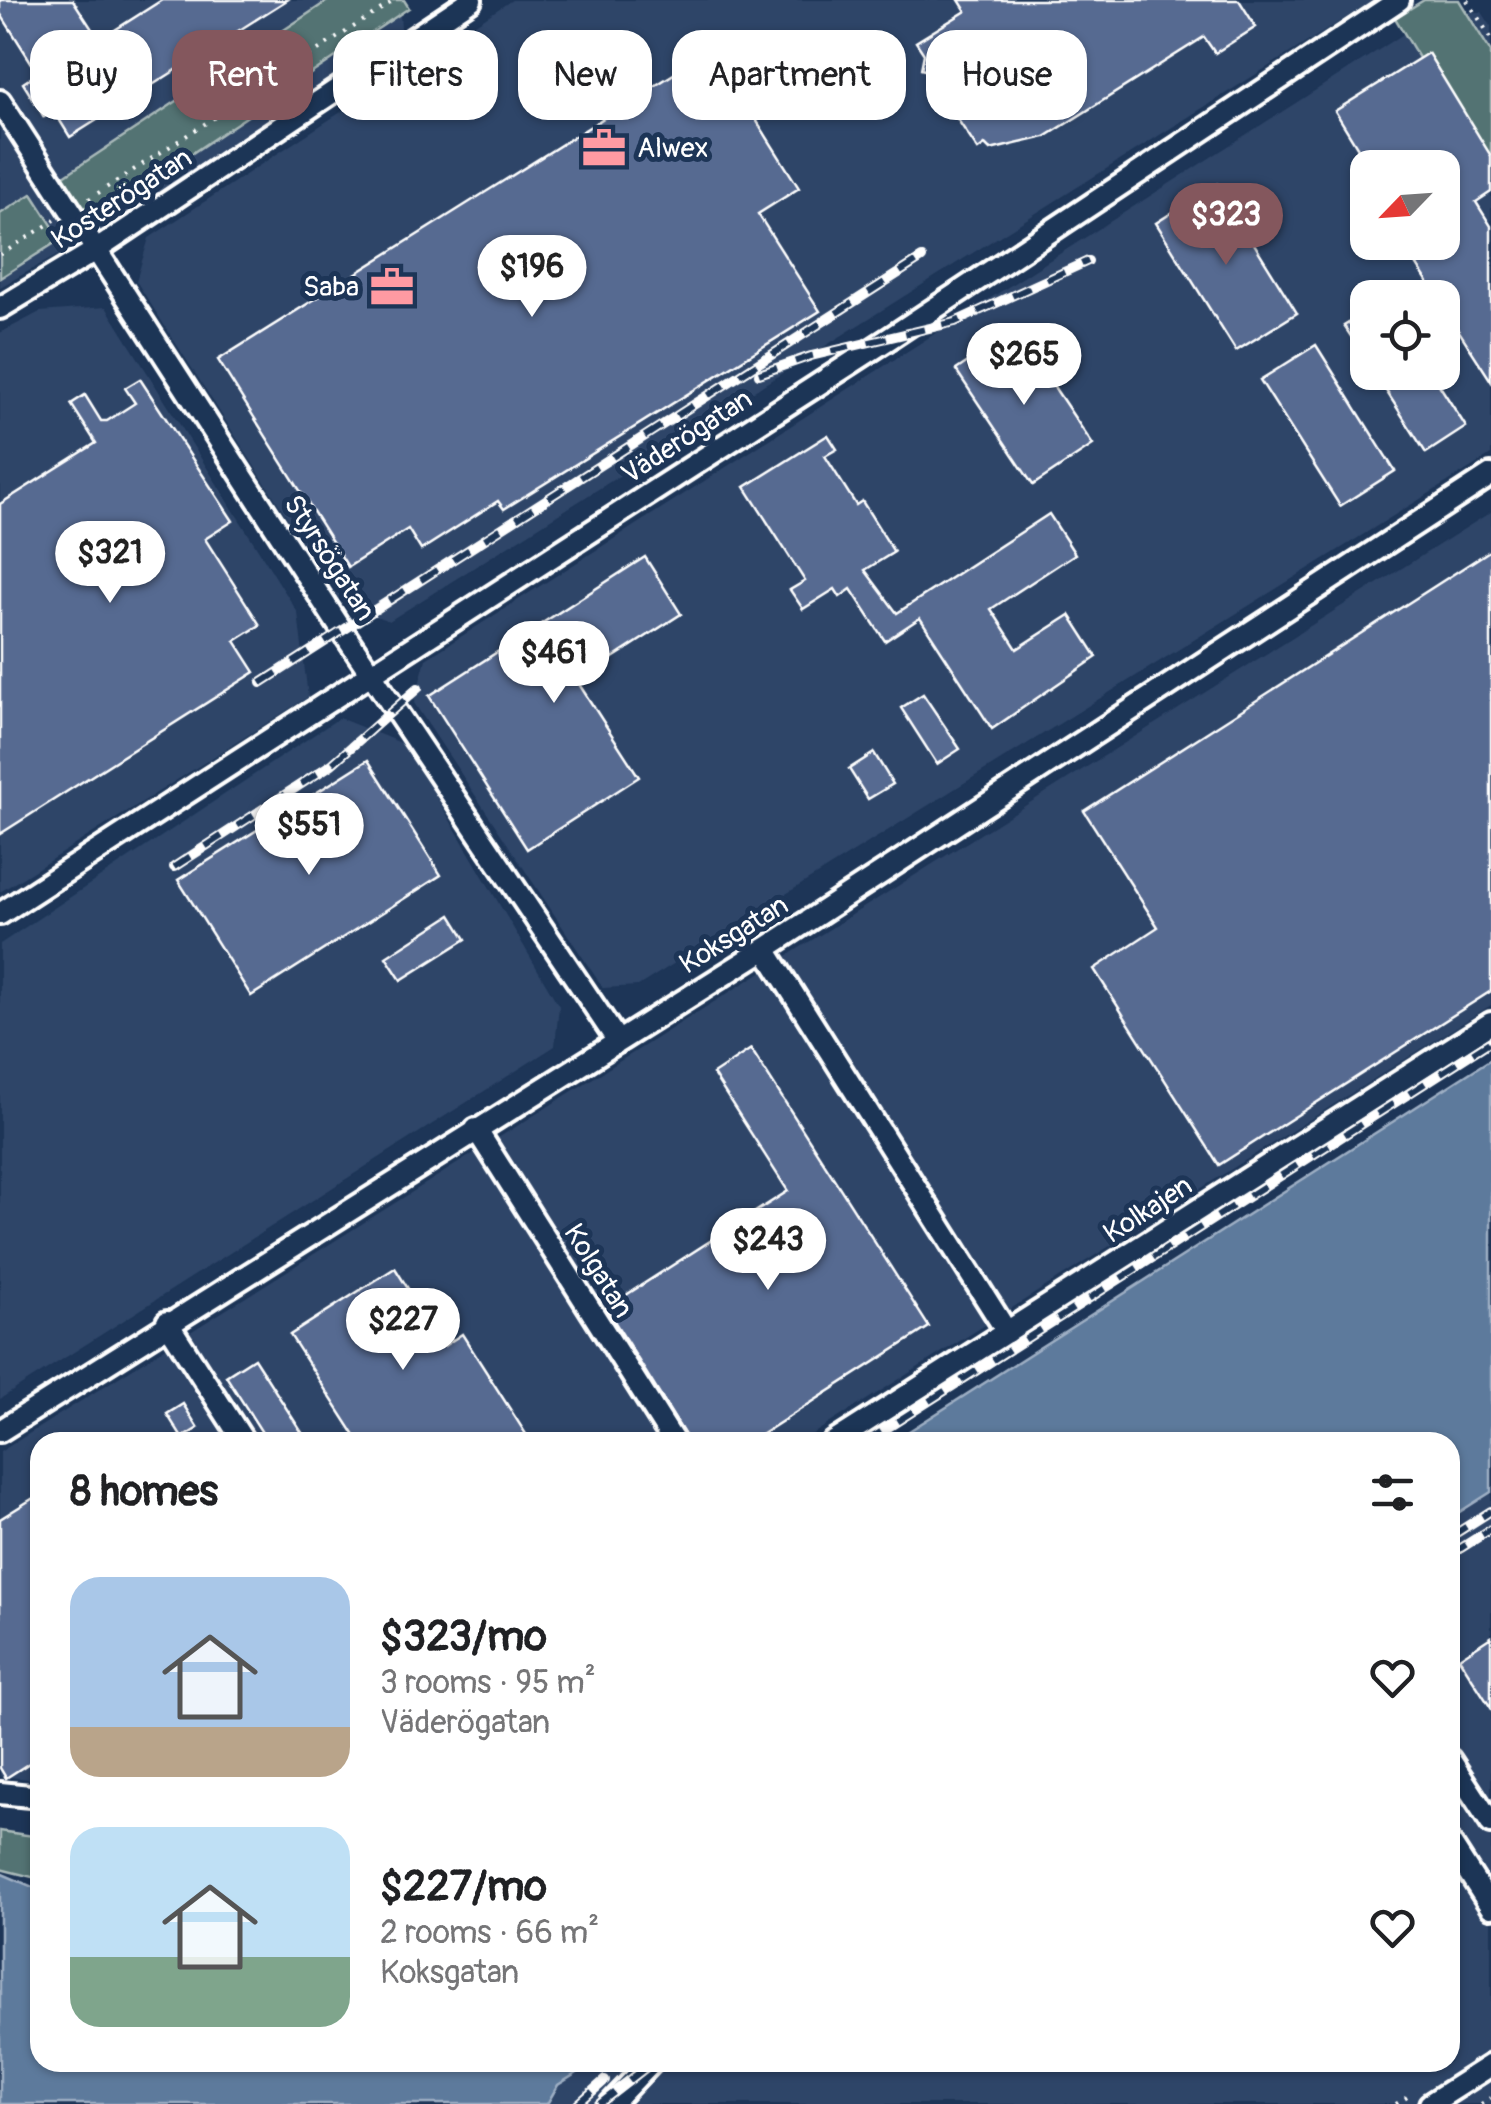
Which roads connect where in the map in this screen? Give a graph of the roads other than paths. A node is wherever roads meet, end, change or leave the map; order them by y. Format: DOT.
graph roads {
  1 [pos="471,0"];
  2 [pos="1399,0"];
  3 [pos="443,7"];
  4 [pos="0,101"];
  5 [pos="98,249"];
  6 [pos="0,308"];
  7 [pos="1491,475"];
  8 [pos="372,674"];
  9 [pos="0,914"];
  10 [pos="765,949"];
  11 [pos="1491,1023"];
  12 [pos="617,1040"];
  13 [pos="476,1128"];
  14 [pos="167,1322"];
  15 [pos="1006,1332"];
  16 [pos="0,1431"];
  17 [pos="238,1432"];
  18 [pos="668,1432"];
  19 [pos="850,1432"];
  20 [pos="1460,1775"];
  21 [pos="0,1794"];
  22 [pos="30,1797"];
  23 [pos="1491,1823"];
  24 [pos="1460,1859"];
  25 [pos="1491,1908"];
  26 [pos="1491,2065"];
  27 [pos="641,2072"];
  28 [pos="611,2104"];
  29 [pos="1430,2104"];
  1 -- 3 [label="street, Kosterögatan"];
  2 -- 8 [label="street, Väderögatan"];
  3 -- 5 [label="street, Kosterögatan"];
  4 -- 5 [label="street, Styrsögatan"];
  5 -- 6 [label="street, Kosterögatan"];
  5 -- 8 [label="street, Styrsögatan"];
  7 -- 10 [label="street, Koksgatan"];
  8 -- 9 [label="street, Väderögatan"];
  8 -- 12 [label="street, Styrsögatan"];
  10 -- 12 [label="street, Koksgatan"];
  10 -- 15 [label="street"];
  11 -- 15 [label="street, Kolkajen"];
  12 -- 13 [label="street, Koksgatan"];
  13 -- 14 [label="street, Koksgatan"];
  13 -- 18 [label="street, Kolgatan"];
  14 -- 16 [label="street, Koksgatan"];
  14 -- 17 [label="street"];
  15 -- 19 [label="street, Kolkajen"];
  20 -- 23 [label="street"];
  21 -- 22 [label="street"];
  24 -- 25 [label="street"];
  26 -- 29 [label="street"];
  27 -- 28 [label="street"];
}
